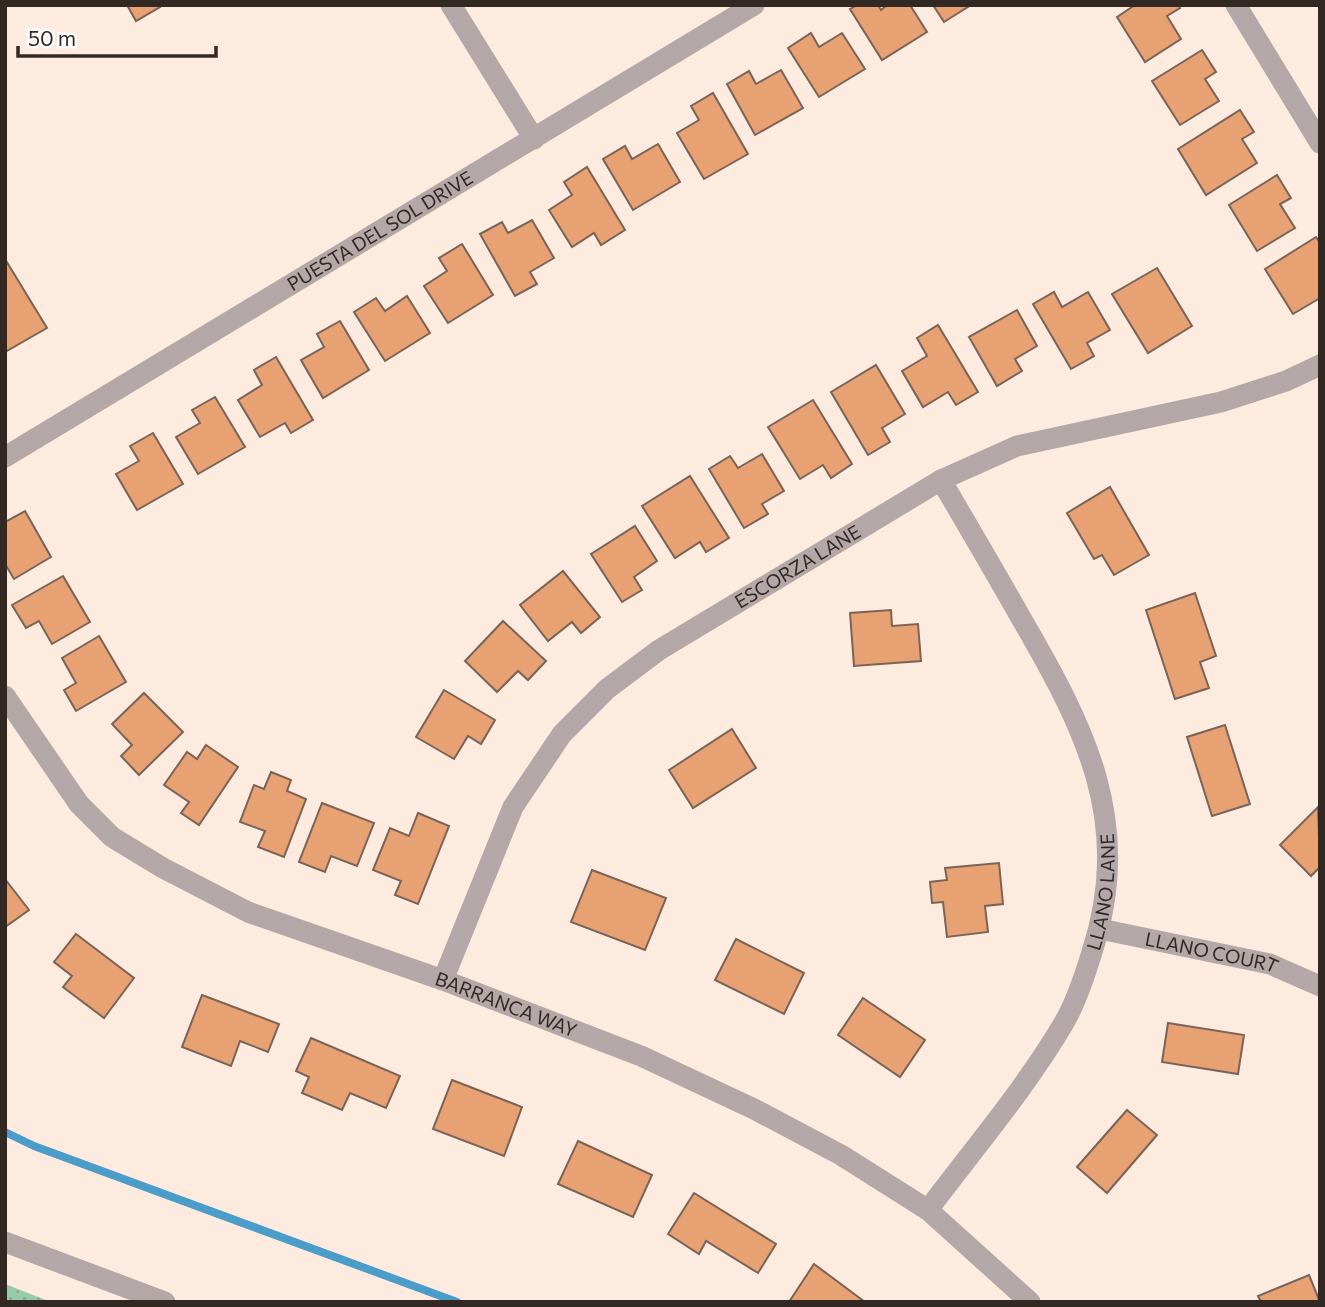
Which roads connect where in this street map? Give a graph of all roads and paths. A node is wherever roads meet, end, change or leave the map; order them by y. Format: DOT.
graph roads {
  1 [pos="451,5"];
  2 [pos="754,5"];
  3 [pos="1236,5"];
  4 [pos="534,139"];
  5 [pos="1320,143"];
  6 [pos="1320,365"];
  7 [pos="5,457"];
  8 [pos="941,480"];
  9 [pos="5,696"];
  10 [pos="1100,929"];
  11 [pos="443,980"];
  12 [pos="1320,986"];
  13 [pos="928,1210"];
  14 [pos="5,1242"];
  15 [pos="165,1302"];
  16 [pos="1030,1302"];
  1 -- 4 [label="street"];
  2 -- 4 [label="street, PUESTA DEL SOL DRIVE"];
  3 -- 5 [label="street"];
  4 -- 7 [label="street, PUESTA DEL SOL DRIVE"];
  6 -- 8 [label="street, ESCORZA LANE"];
  8 -- 10 [label="street, LLANO LANE"];
  8 -- 11 [label="street, ESCORZA LANE"];
  9 -- 11 [label="street, BARRANCA WAY"];
  10 -- 12 [label="street, LLANO COURT"];
  10 -- 13 [label="street, LLANO LANE"];
  11 -- 13 [label="street, BARRANCA WAY"];
  13 -- 16 [label="street, BARRANCA WAY"];
  14 -- 15 [label="street"];
}
